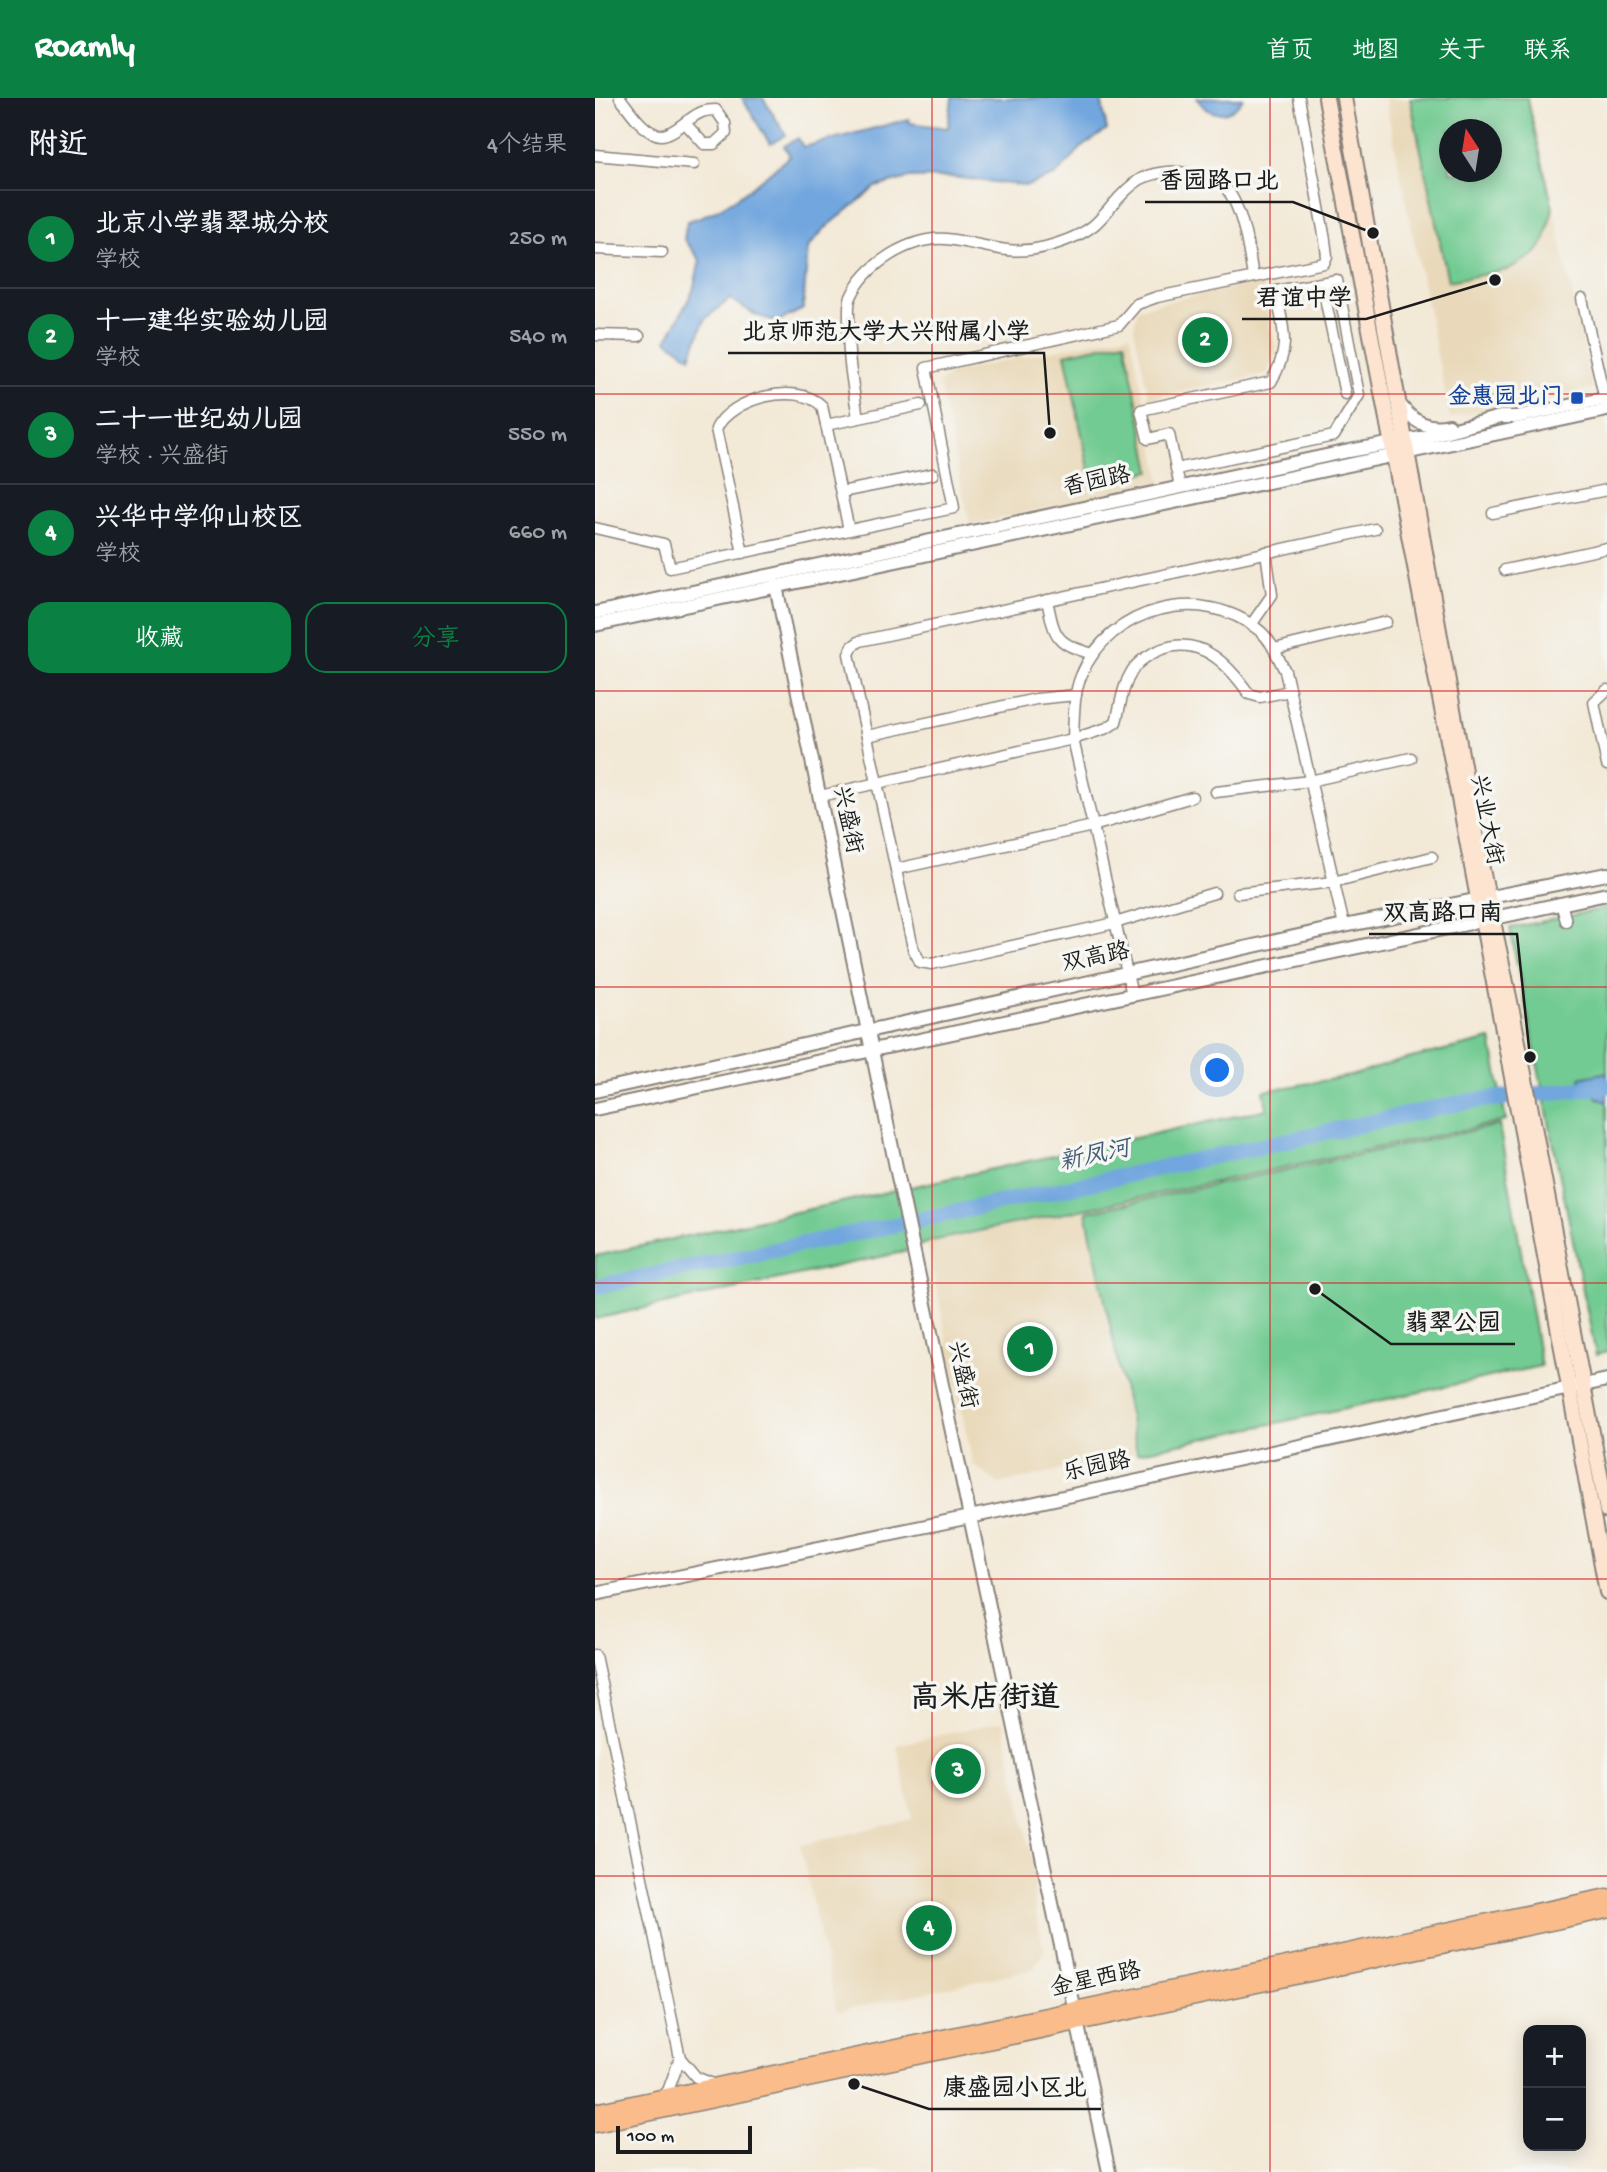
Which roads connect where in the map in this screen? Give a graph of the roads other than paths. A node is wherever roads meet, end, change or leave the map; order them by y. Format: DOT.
graph roads {
  1 [pos="620,98"];
  2 [pos="1299,98"];
  3 [pos="1326,98"];
  4 [pos="1344,98"];
  5 [pos="685,123"];
  6 [pos="595,155"];
  7 [pos="694,164"];
  8 [pos="595,248"];
  9 [pos="662,252"];
  10 [pos="1253,277"];
  11 [pos="1322,283"];
  12 [pos="1582,299"];
  13 [pos="595,335"];
  14 [pos="639,336"];
  15 [pos="1345,394"];
  16 [pos="921,404"];
  17 [pos="1606,404"];
  18 [pos="1400,405"];
  19 [pos="858,418"];
  20 [pos="1467,424"];
  21 [pos="827,425"];
  22 [pos="1407,446"];
  23 [pos="1392,449"];
  24 [pos="1176,469"];
  25 [pos="933,474"];
  26 [pos="1180,487"];
  27 [pos="1607,490"];
  28 [pos="841,492"];
  29 [pos="1493,513"];
  30 [pos="595,528"];
  31 [pos="1375,529"];
  32 [pos="849,530"];
  33 [pos="1607,548"];
  34 [pos="1266,552"];
  35 [pos="743,553"];
  36 [pos="1505,570"];
  37 [pos="776,586"];
  38 [pos="1047,600"];
  39 [pos="595,613"];
  40 [pos="1386,622"];
  41 [pos="595,625"];
  42 [pos="1251,625"];
  43 [pos="1274,649"];
  44 [pos="1093,654"];
  45 [pos="1607,690"];
  46 [pos="1290,691"];
  47 [pos="1076,695"];
  48 [pos="867,736"];
  49 [pos="1073,739"];
  50 [pos="1411,758"];
  51 [pos="1607,765"];
  52 [pos="1310,781"];
  53 [pos="878,783"];
  54 [pos="1216,792"];
  55 [pos="820,796"];
  56 [pos="1192,797"];
  57 [pos="1093,826"];
  58 [pos="1432,857"];
  59 [pos="896,869"];
  60 [pos="1607,874"];
  61 [pos="1333,882"];
  62 [pos="1215,893"];
  63 [pos="1238,893"];
  64 [pos="1607,894"];
  65 [pos="1483,900"];
  66 [pos="1561,903"];
  67 [pos="1487,918"];
  68 [pos="1566,920"];
  69 [pos="1115,923"];
  70 [pos="1344,926"];
  71 [pos="1127,974"];
  72 [pos="1132,995"];
  73 [pos="869,1031"];
  74 [pos="873,1051"];
  75 [pos="595,1091"];
  76 [pos="1524,1108"];
  77 [pos="595,1109"];
  78 [pos="1607,1380"];
  79 [pos="1584,1385"];
  80 [pos="1569,1389"];
  81 [pos="1607,1511"];
  82 [pos="970,1517"];
  83 [pos="1607,1592"];
  84 [pos="595,1594"];
  85 [pos="595,1655"];
  86 [pos="1607,1896"];
  87 [pos="1607,1910"];
  88 [pos="1076,2016"];
  89 [pos="680,2058"];
  90 [pos="718,2086"];
  91 [pos="658,2099"];
  92 [pos="595,2112"];
  93 [pos="595,2124"];
  94 [pos="1109,2172"];
  1 -- 5 [label="street"];
  2 -- 10 [label="street"];
  3 -- 23 [label="main road, 兴业大街"];
  4 -- 18 [label="main road, 兴业大街"];
  6 -- 7 [label="street"];
  8 -- 9 [label="street"];
  10 -- 19 [label="street"];
  10 -- 32 [label="street"];
  11 -- 15 [label="street"];
  11 -- 24 [label="street"];
  11 -- 24 [label="street"];
  12 -- 17 [label="street"];
  13 -- 14 [label="street"];
  16 -- 19 [label="street"];
  17 -- 20 [label="street, 香园路"];
  17 -- 22 [label="street, 香园路"];
  18 -- 20 [label="street"];
  18 -- 22 [label="main road, 兴业大街"];
  19 -- 21 [label="street"];
  20 -- 22 [label="street, 香园路"];
  21 -- 28 [label="street"];
  21 -- 35 [label="street"];
  22 -- 23 [label="street, 香园路"];
  22 -- 65 [label="main road, 兴业大街"];
  23 -- 26 [label="street, 香园路"];
  23 -- 37 [label="street, 香园路"];
  23 -- 65 [label="main road, 兴业大街"];
  24 -- 26 [label="street"];
  25 -- 28 [label="street"];
  26 -- 39 [label="street, 香园路"];
  27 -- 29 [label="street"];
  28 -- 32 [label="street"];
  30 -- 35 [label="street"];
  31 -- 34 [label="street"];
  32 -- 35 [label="street"];
  33 -- 36 [label="street"];
  34 -- 38 [label="street"];
  34 -- 42 [label="street"];
  37 -- 41 [label="street, 香园路"];
  37 -- 55 [label="street, 兴盛街"];
  38 -- 44 [label="street"];
  38 -- 48 [label="street"];
  40 -- 43 [label="street"];
  42 -- 43 [label="street"];
  42 -- 44 [label="street"];
  43 -- 46 [label="street"];
  44 -- 47 [label="street"];
  45 -- 51 [label="street"];
  46 -- 49 [label="street"];
  46 -- 52 [label="street"];
  47 -- 48 [label="street"];
  47 -- 49 [label="street"];
  48 -- 53 [label="street"];
  49 -- 53 [label="street"];
  49 -- 57 [label="street"];
  50 -- 52 [label="street"];
  52 -- 54 [label="street"];
  52 -- 61 [label="street"];
  53 -- 55 [label="street"];
  53 -- 59 [label="street"];
  55 -- 73 [label="street, 兴盛街"];
  56 -- 57 [label="street"];
  57 -- 59 [label="street"];
  57 -- 69 [label="street"];
  58 -- 61 [label="street"];
  59 -- 69 [label="street"];
  60 -- 65 [label="street, 双高路"];
  61 -- 63 [label="street"];
  61 -- 70 [label="street"];
  62 -- 69 [label="street"];
  64 -- 66 [label="street, 双高路"];
  65 -- 67 [label="main road, 兴业大街"];
  65 -- 70 [label="street, 双高路"];
  66 -- 67 [label="street, 双高路"];
  66 -- 68 [label="street"];
  67 -- 72 [label="street, 双高路"];
  67 -- 76 [label="main road, 兴业大街"];
  69 -- 71 [label="street"];
  70 -- 71 [label="street, 双高路"];
  71 -- 72 [label="street"];
  71 -- 73 [label="street, 双高路"];
  72 -- 74 [label="street, 双高路"];
  73 -- 74 [label="street, 兴盛街"];
  73 -- 75 [label="street, 双高路"];
  74 -- 77 [label="street, 双高路"];
  74 -- 82 [label="street, 兴盛街"];
  76 -- 79 [label="main road, 兴业大街"];
  76 -- 80 [label="main road, 兴业大街"];
  78 -- 79 [label="street, 乐园路"];
  79 -- 80 [label="street, 乐园路"];
  79 -- 81 [label="main road, 兴业大街"];
  80 -- 82 [label="street, 乐园路"];
  80 -- 83 [label="main road, 兴业大街"];
  82 -- 84 [label="street, 乐园路"];
  82 -- 88 [label="street, 兴盛街"];
  85 -- 89 [label="street"];
  86 -- 88 [label="main road, 金星西路"];
  87 -- 88 [label="main road, 金星西路"];
  88 -- 90 [label="main road, 金星西路"];
  88 -- 93 [label="main road, 金星西路"];
  88 -- 94 [label="street, 兴盛街"];
  89 -- 90 [label="street"];
  89 -- 91 [label="street"];
  90 -- 91 [label="main road, 金星西路"];
  91 -- 92 [label="main road, 金星西路"];
}
